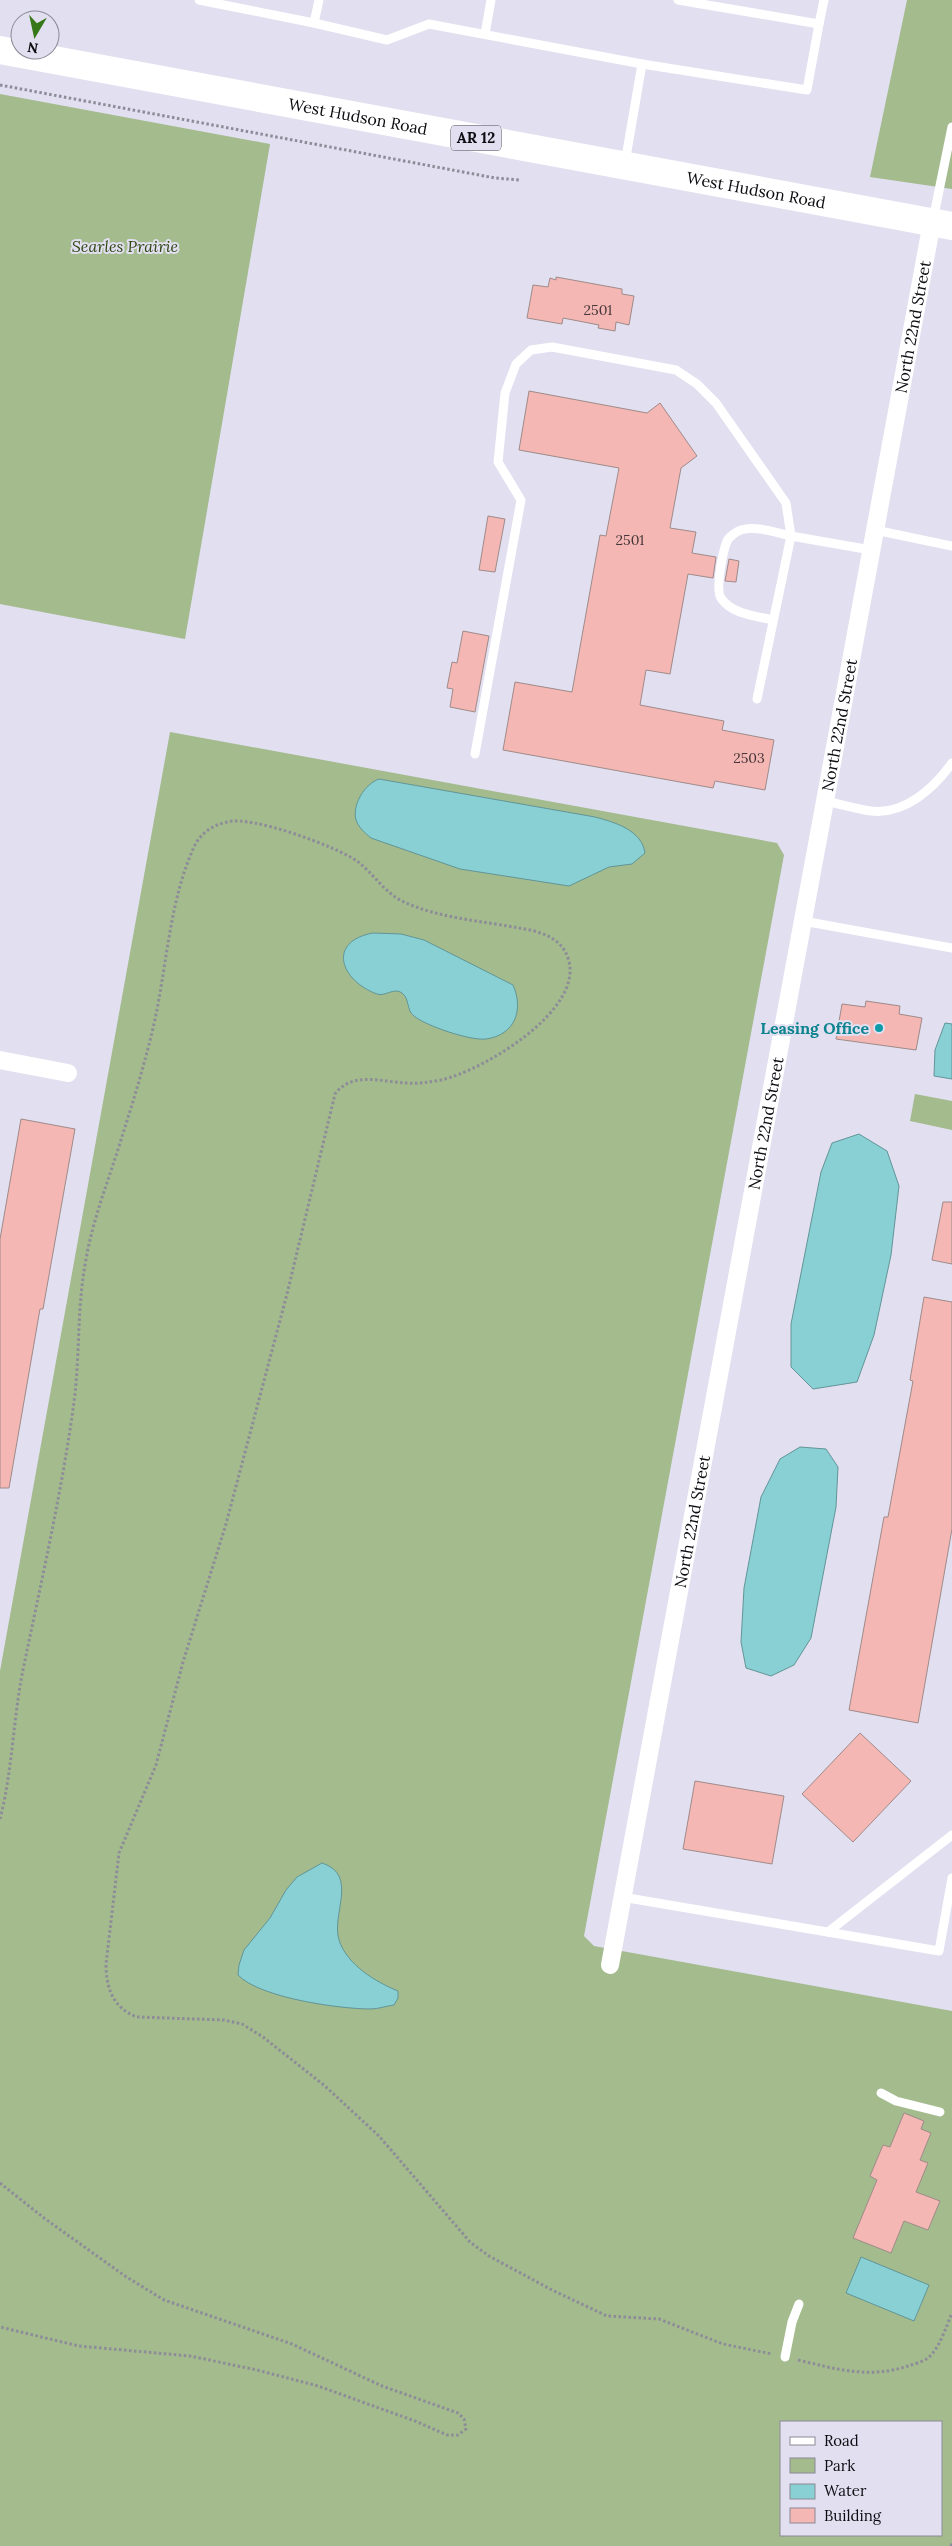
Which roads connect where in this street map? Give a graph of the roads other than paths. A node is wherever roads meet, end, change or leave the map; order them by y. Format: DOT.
graph roads {
  1 [pos="199,0"];
  2 [pos="318,0"];
  3 [pos="491,0"];
  4 [pos="678,0"];
  5 [pos="824,0"];
  6 [pos="314,23"];
  7 [pos="819,24"];
  8 [pos="485,34"];
  9 [pos="0,50"];
  10 [pos="642,64"];
  11 [pos="952,127"];
  12 [pos="625,166"];
  13 [pos="942,224"];
  14 [pos="875,530"];
  15 [pos="791,536"];
  16 [pos="952,546"];
  17 [pos="871,550"];
  18 [pos="773,620"];
  19 [pos="757,699"];
  20 [pos="475,754"];
  21 [pos="952,763"];
  22 [pos="825,801"];
  23 [pos="803,921"];
  24 [pos="952,948"];
  25 [pos="0,1060"];
  26 [pos="68,1073"];
  27 [pos="952,1835"];
  28 [pos="952,1878"];
  29 [pos="622,1897"];
  30 [pos="828,1932"];
  31 [pos="610,1965"];
  32 [pos="881,2093"];
  33 [pos="940,2112"];
  34 [pos="799,2304"];
  35 [pos="785,2357"];
  1 -- 6 [label="lane"];
  2 -- 6 [label="lane"];
  3 -- 8 [label="lane"];
  4 -- 7 [label="lane"];
  5 -- 7 [label="lane"];
  6 -- 8 [label="lane"];
  7 -- 10 [label="lane"];
  8 -- 10 [label="lane"];
  9 -- 12 [label="highway, West Hudson Road / AR 12"];
  10 -- 12 [label="lane"];
  11 -- 13 [label="lane"];
  12 -- 13 [label="highway, West Hudson Road / AR 12"];
  13 -- 14 [label="street, North 22nd Street"];
  14 -- 16 [label="lane"];
  14 -- 17 [label="street, North 22nd Street"];
  15 -- 17 [label="lane"];
  15 -- 18 [label="lane"];
  15 -- 18 [label="lane"];
  15 -- 20 [label="lane"];
  17 -- 22 [label="street, North 22nd Street"];
  18 -- 19 [label="lane"];
  21 -- 22 [label="lane"];
  22 -- 23 [label="street, North 22nd Street"];
  23 -- 24 [label="lane"];
  23 -- 29 [label="street, North 22nd Street"];
  25 -- 26 [label="street"];
  27 -- 30 [label="lane"];
  28 -- 30 [label="lane"];
  29 -- 30 [label="lane"];
  29 -- 31 [label="street, North 22nd Street"];
  32 -- 33 [label="lane"];
  34 -- 35 [label="lane"];
}
